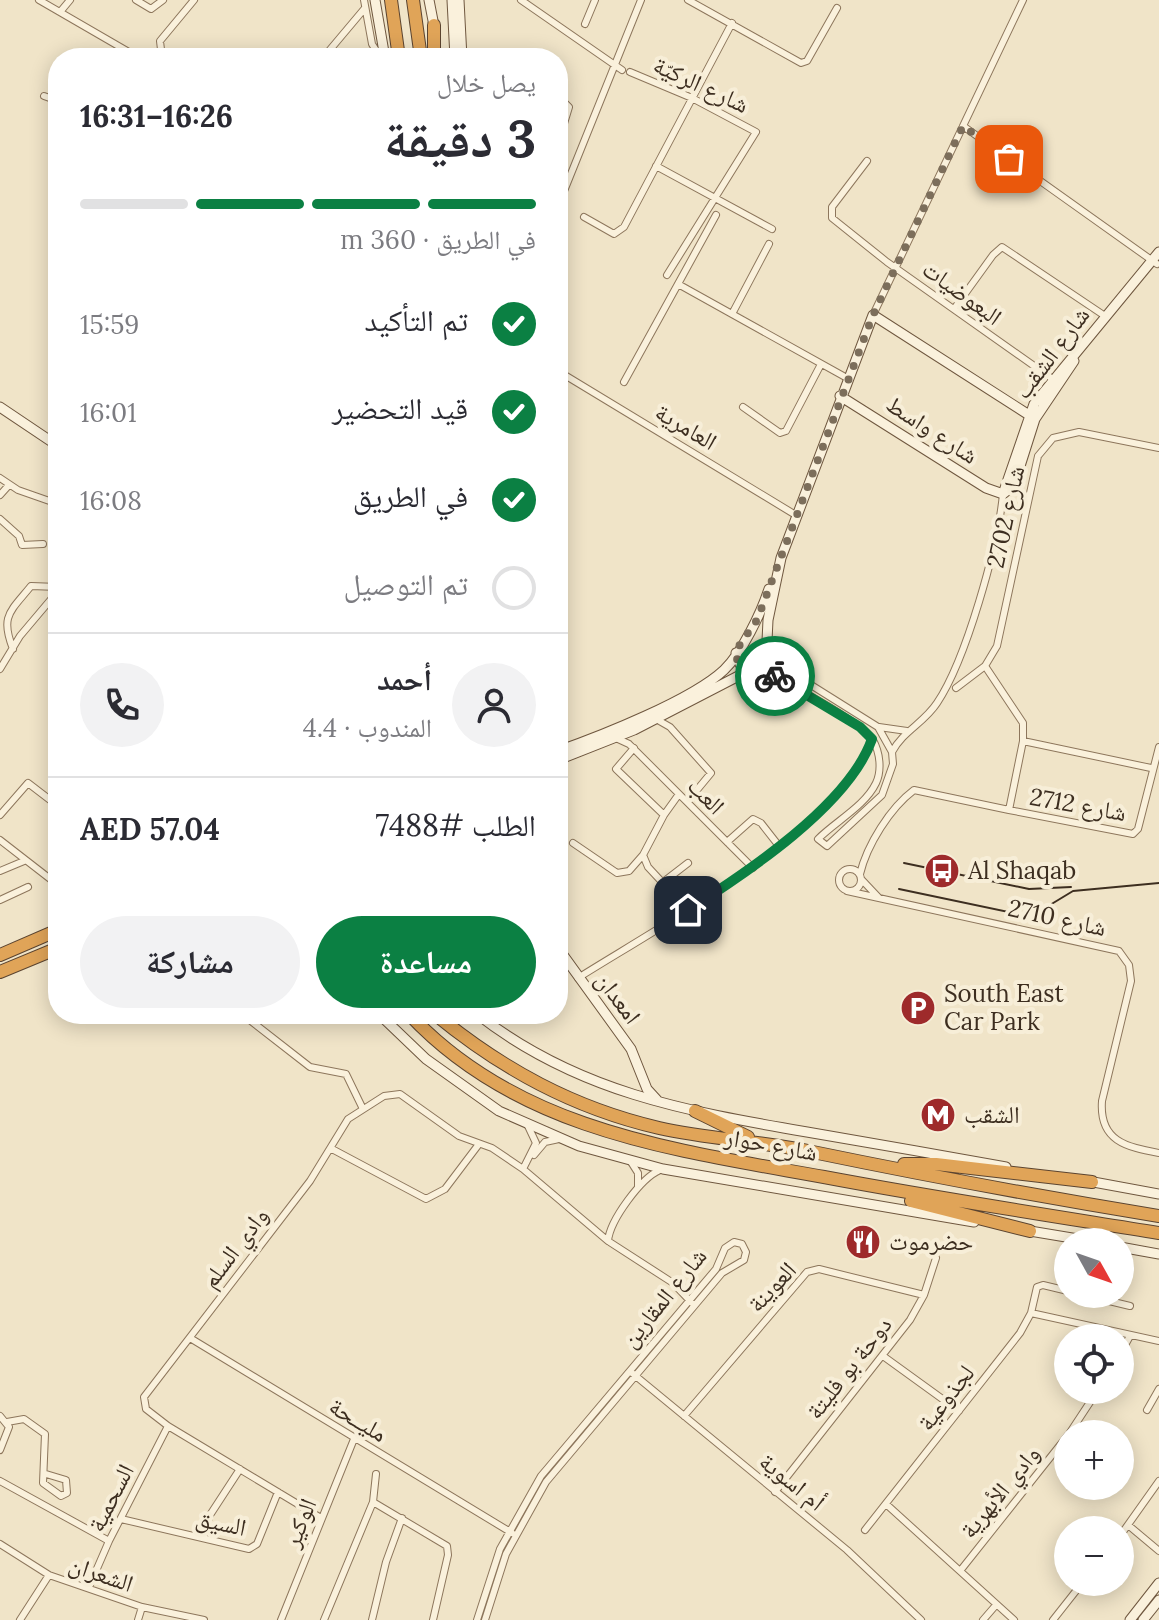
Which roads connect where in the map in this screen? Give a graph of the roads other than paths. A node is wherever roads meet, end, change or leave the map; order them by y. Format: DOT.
graph roads {
  1 [pos="39,0"];
  2 [pos="70,0"];
  3 [pos="136,0"];
  4 [pos="163,0"];
  5 [pos="194,0"];
  6 [pos="375,0"];
  7 [pos="391,0"];
  8 [pos="413,0"];
  9 [pos="429,0"];
  10 [pos="452,0"];
  11 [pos="459,0"];
  12 [pos="521,0"];
  13 [pos="595,0"];
  14 [pos="641,0"];
  15 [pos="688,0"];
  16 [pos="1023,0"];
  17 [pos="364,4"];
  18 [pos="837,8"];
  19 [pos="60,12"];
  20 [pos="732,23"];
  21 [pos="434,25"];
  22 [pos="578,41"];
  23 [pos="122,48"];
  24 [pos="161,48"];
  25 [pos="331,48"];
  26 [pos="375,48"];
  27 [pos="382,48"];
  28 [pos="398,48"];
  29 [pos="420,48"];
  30 [pos="436,48"];
  31 [pos="454,48"];
  32 [pos="461,48"];
  33 [pos="615,66"];
  34 [pos="44,96"];
  35 [pos="48,97"];
  36 [pos="692,98"];
  37 [pos="963,126"];
  38 [pos="867,161"];
  39 [pos="656,166"];
  40 [pos="568,181"];
  41 [pos="715,198"];
  42 [pos="716,215"];
  43 [pos="584,217"];
  44 [pos="772,229"];
  45 [pos="769,244"];
  46 [pos="1159,252"];
  47 [pos="1156,262"];
  48 [pos="895,267"];
  49 [pos="667,275"];
  50 [pos="678,284"];
  51 [pos="954,309"];
  52 [pos="732,314"];
  53 [pos="873,315"];
  54 [pos="1105,316"];
  55 [pos="820,366"];
  56 [pos="568,377"];
  57 [pos="847,378"];
  58 [pos="1055,381"];
  59 [pos="624,382"];
  60 [pos="840,396"];
  61 [pos="1034,404"];
  62 [pos="0,407"];
  63 [pos="743,407"];
  64 [pos="1021,407"];
  65 [pos="1029,415"];
  66 [pos="48,439"];
  67 [pos="1159,448"];
  68 [pos="0,478"];
  69 [pos="9,485"];
  70 [pos="1003,494"];
  71 [pos="0,495"];
  72 [pos="48,500"];
  73 [pos="794,514"];
  74 [pos="0,519"];
  75 [pos="43,544"];
  76 [pos="778,568"];
  77 [pos="48,588"];
  78 [pos="48,601"];
  79 [pos="744,641"];
  80 [pos="766,646"];
  81 [pos="13,649"];
  82 [pos="736,653"];
  83 [pos="768,658"];
  84 [pos="985,666"];
  85 [pos="0,669"];
  86 [pos="753,670"];
  87 [pos="956,688"];
  88 [pos="672,710"];
  89 [pos="656,719"];
  90 [pos="670,727"];
  91 [pos="878,727"];
  92 [pos="634,730"];
  93 [pos="907,731"];
  94 [pos="616,738"];
  95 [pos="872,739"];
  96 [pos="1023,741"];
  97 [pos="568,747"];
  98 [pos="1159,747"];
  99 [pos="634,748"];
  100 [pos="892,752"];
  101 [pos="568,756"];
  102 [pos="1151,768"];
  103 [pos="679,794"];
  104 [pos="48,798"];
  105 [pos="687,802"];
  106 [pos="1009,810"];
  107 [pos="0,815"];
  108 [pos="664,815"];
  109 [pos="0,840"];
  110 [pos="727,842"];
  111 [pos="573,843"];
  112 [pos="779,846"];
  113 [pos="866,854"];
  114 [pos="643,855"];
  115 [pos="24,861"];
  116 [pos="688,863"];
  117 [pos="753,868"];
  118 [pos="847,869"];
  119 [pos="0,871"];
  120 [pos="860,876"];
  121 [pos="48,878"];
  122 [pos="662,883"];
  123 [pos="28,887"];
  124 [pos="847,891"];
  125 [pos="0,900"];
  126 [pos="886,901"];
  127 [pos="688,910"];
  128 [pos="48,934"];
  129 [pos="48,952"];
  130 [pos="0,955"];
  131 [pos="568,963"];
  132 [pos="0,972"];
  133 [pos="578,978"];
  134 [pos="255,1024"];
  135 [pos="390,1024"];
  136 [pos="421,1024"];
  137 [pos="448,1024"];
  138 [pos="491,1024"];
  139 [pos="641,1073"];
  140 [pos="624,1092"];
  141 [pos="661,1104"];
  142 [pos="362,1107"];
  143 [pos="695,1111"];
  144 [pos="526,1124"];
  145 [pos="559,1139"];
  146 [pos="479,1144"];
  147 [pos="766,1144"];
  148 [pos="332,1149"];
  149 [pos="1159,1153"];
  150 [pos="528,1160"];
  151 [pos="631,1162"];
  152 [pos="872,1164"];
  153 [pos="523,1169"];
  154 [pos="663,1169"];
  155 [pos="1092,1182"];
  156 [pos="866,1185"];
  157 [pos="637,1189"];
  158 [pos="1159,1194"];
  159 [pos="1159,1216"];
  160 [pos="1030,1231"];
  161 [pos="1159,1233"];
  162 [pos="1054,1235"];
  163 [pos="608,1241"];
  164 [pos="1134,1250"];
  165 [pos="1159,1254"];
  166 [pos="936,1258"];
  167 [pos="1054,1288"];
  168 [pos="924,1295"];
  169 [pos="690,1300"];
  170 [pos="692,1309"];
  171 [pos="1031,1313"];
  172 [pos="1078,1324"];
  173 [pos="1134,1337"];
  174 [pos="190,1338"];
  175 [pos="1159,1341"];
  176 [pos="883,1356"];
  177 [pos="632,1373"];
  178 [pos="1159,1389"];
  179 [pos="1147,1410"];
  180 [pos="959,1411"];
  181 [pos="0,1416"];
  182 [pos="684,1416"];
  183 [pos="7,1422"];
  184 [pos="168,1426"];
  185 [pos="354,1439"];
  186 [pos="0,1450"];
  187 [pos="1054,1453"];
  188 [pos="240,1469"];
  189 [pos="46,1474"];
  190 [pos="376,1474"];
  191 [pos="0,1481"];
  192 [pos="1159,1481"];
  193 [pos="278,1492"];
  194 [pos="775,1492"];
  195 [pos="373,1502"];
  196 [pos="886,1504"];
  197 [pos="1134,1516"];
  198 [pos="321,1518"];
  199 [pos="402,1518"];
  200 [pos="121,1519"];
  201 [pos="865,1530"];
  202 [pos="1134,1530"];
  203 [pos="512,1533"];
  204 [pos="202,1537"];
  205 [pos="109,1541"];
  206 [pos="0,1544"];
  207 [pos="1159,1551"];
  208 [pos="960,1571"];
  209 [pos="49,1575"];
  210 [pos="1159,1583"];
  211 [pos="89,1587"];
  212 [pos="1072,1596"];
  213 [pos="1159,1600"];
  214 [pos="996,1605"];
  215 [pos="142,1607"];
  216 [pos="20,1620"];
  217 [pos="138,1620"];
  218 [pos="204,1620"];
  219 [pos="281,1620"];
  220 [pos="324,1620"];
  221 [pos="372,1620"];
  222 [pos="433,1620"];
  223 [pos="477,1620"];
  224 [pos="485,1620"];
  225 [pos="921,1620"];
  226 [pos="983,1620"];
  227 [pos="1014,1620"];
  228 [pos="1053,1620"];
  229 [pos="1130,1620"];
  230 [pos="1143,1620"];
  1 -- 19 [label="street"];
  2 -- 19 [label="street"];
  3 -- 4 [label="street"];
  5 -- 24 [label="street"];
  6 -- 27 [label="street"];
  7 -- 28 [label="highway"];
  8 -- 29 [label="highway"];
  9 -- 21 [label="street"];
  10 -- 31 [label="street"];
  11 -- 32 [label="street"];
  12 -- 22 [label="street, شارع الركيّة"];
  13 -- 22 [label="street"];
  14 -- 33 [label="street"];
  15 -- 20 [label="street"];
  16 -- 37 [label="street"];
  17 -- 25 [label="street"];
  17 -- 26 [label="street"];
  18 -- 20 [label="street"];
  19 -- 23 [label="street"];
  20 -- 36 [label="street"];
  21 -- 30 [label="highway"];
  22 -- 33 [label="street, شارع الركيّة"];
  33 -- 36 [label="street, شارع الركيّة"];
  33 -- 40 [label="street"];
  34 -- 35 [label="street"];
  36 -- 39 [label="street"];
  36 -- 41 [label="street, شارع الركيّة"];
  37 -- 47 [label="street"];
  37 -- 48 [label="street"];
  38 -- 48 [label="street, البعوضيات"];
  39 -- 41 [label="street"];
  39 -- 43 [label="street"];
  41 -- 44 [label="street"];
  41 -- 49 [label="street"];
  42 -- 50 [label="street"];
  45 -- 52 [label="street"];
  46 -- 47 [label="street, شارع الشقب"];
  47 -- 54 [label="street, شارع الشقب"];
  47 -- 58 [label="street, شارع الشقب"];
  48 -- 51 [label="street, البعوضيات"];
  48 -- 53 [label="street"];
  50 -- 52 [label="street"];
  50 -- 59 [label="street"];
  51 -- 54 [label="street"];
  51 -- 58 [label="street, البعوضيات"];
  52 -- 55 [label="street"];
  53 -- 57 [label="street"];
  53 -- 64 [label="street"];
  54 -- 58 [label="street, شارع الشقب"];
  55 -- 57 [label="street"];
  55 -- 63 [label="street"];
  56 -- 73 [label="street, العامرية"];
  57 -- 60 [label="street"];
  58 -- 61 [label="street, شارع الشقب"];
  58 -- 70 [label="street, شارع الشقب"];
  60 -- 70 [label="street, شارع واسط"];
  60 -- 73 [label="street"];
  61 -- 64 [label="street"];
  61 -- 65 [label="street, شارع الشقب"];
  62 -- 66 [label="street"];
  64 -- 65 [label="street"];
  65 -- 70 [label="street, شارع الشقب"];
  67 -- 84 [label="street, شارع 2702"];
  68 -- 69 [label="street"];
  69 -- 71 [label="street"];
  69 -- 72 [label="street"];
  70 -- 93 [label="street, شارع الشقب"];
  73 -- 76 [label="street"];
  74 -- 75 [label="street"];
  76 -- 79 [label="street"];
  76 -- 80 [label="street"];
  77 -- 81 [label="street"];
  78 -- 81 [label="street"];
  79 -- 80 [label="street"];
  79 -- 82 [label="street"];
  80 -- 83 [label="street"];
  81 -- 85 [label="street"];
  82 -- 86 [label="street"];
  82 -- 97 [label="street"];
  83 -- 86 [label="street"];
  83 -- 91 [label="street"];
  84 -- 87 [label="street"];
  84 -- 96 [label="street, شارع 2712"];
  86 -- 88 [label="street"];
  86 -- 95 [label="street"];
  88 -- 89 [label="street"];
  88 -- 90 [label="street"];
  89 -- 90 [label="street"];
  89 -- 92 [label="street"];
  90 -- 105 [label="street"];
  91 -- 93 [label="street"];
  91 -- 100 [label="street"];
  92 -- 94 [label="street"];
  92 -- 99 [label="street"];
  93 -- 100 [label="street, شارع الشقب"];
  94 -- 99 [label="street, العب"];
  94 -- 101 [label="street"];
  95 -- 100 [label="street"];
  95 -- 112 [label="street"];
  96 -- 102 [label="street"];
  96 -- 106 [label="street, شارع 2712"];
  98 -- 102 [label="street"];
  99 -- 103 [label="street, العب"];
  99 -- 108 [label="street"];
  102 -- 106 [label="street, شارع 2712"];
  103 -- 105 [label="street, العب"];
  103 -- 108 [label="street"];
  104 -- 107 [label="street"];
  105 -- 110 [label="street, العب"];
  106 -- 113 [label="street"];
  108 -- 114 [label="street"];
  109 -- 115 [label="street"];
  110 -- 112 [label="street"];
  110 -- 117 [label="street, العب"];
  111 -- 114 [label="street"];
  112 -- 117 [label="street"];
  113 -- 118 [label="street"];
  113 -- 120 [label="street"];
  114 -- 122 [label="street"];
  115 -- 119 [label="street"];
  115 -- 121 [label="street"];
  116 -- 122 [label="street"];
  117 -- 127 [label="street"];
  118 -- 120 [label="street"];
  118 -- 124 [label="street"];
  120 -- 124 [label="street"];
  120 -- 126 [label="street"];
  122 -- 127 [label="street"];
  123 -- 125 [label="street"];
  124 -- 126 [label="street, شارع 2710"];
  126 -- 149 [label="street, شارع 2710"];
  127 -- 133 [label="street"];
  128 -- 130 [label="highway"];
  129 -- 132 [label="highway"];
  131 -- 133 [label="street, امعدان"];
  133 -- 139 [label="street, امعدان"];
  134 -- 142 [label="street"];
  135 -- 144 [label="street, شارع حوار"];
  136 -- 156 [label="highway, شارع حوار"];
  137 -- 147 [label="highway, شارع حوار"];
  138 -- 140 [label="street, شارع حوار"];
  139 -- 140 [label="street"];
  139 -- 141 [label="street, امعدان"];
  140 -- 141 [label="street, شارع حوار"];
  141 -- 143 [label="street, شارع حوار"];
  142 -- 146 [label="street"];
  142 -- 148 [label="street, وادي السلم"];
  143 -- 147 [label="highway"];
  143 -- 155 [label="street, شارع حوار"];
  144 -- 145 [label="street, شارع حوار"];
  144 -- 150 [label="street"];
  145 -- 150 [label="street"];
  145 -- 151 [label="street, شارع حوار"];
  146 -- 148 [label="street"];
  146 -- 153 [label="street"];
  147 -- 152 [label="highway, شارع حوار"];
  148 -- 174 [label="street, وادي السلم"];
  150 -- 153 [label="street"];
  151 -- 154 [label="street, شارع حوار"];
  151 -- 157 [label="street"];
  152 -- 155 [label="highway"];
  152 -- 159 [label="highway, شارع حوار"];
  153 -- 163 [label="street"];
  154 -- 157 [label="street"];
  154 -- 160 [label="street, شارع حوار"];
  155 -- 158 [label="street, شارع حوار"];
  156 -- 160 [label="highway"];
  156 -- 161 [label="highway, شارع حوار"];
  157 -- 163 [label="street"];
  160 -- 162 [label="street, شارع حوار"];
  163 -- 169 [label="street"];
  164 -- 165 [label="street"];
  166 -- 168 [label="street, دوحة بو فليتة"];
  167 -- 171 [label="street, لجذوعية"];
  168 -- 176 [label="street, دوحة بو فليتة"];
  168 -- 182 [label="street, العوينة"];
  169 -- 170 [label="street"];
  169 -- 170 [label="street, شارع المقارين"];
  169 -- 177 [label="street, شارع المقارين"];
  170 -- 177 [label="street, شارع المقارين"];
  171 -- 172 [label="street"];
  171 -- 180 [label="street, لجذوعية"];
  173 -- 175 [label="street"];
  174 -- 184 [label="street, وادي السلم"];
  174 -- 185 [label="street, مليــحة"];
  176 -- 180 [label="street"];
  176 -- 194 [label="street, دوحة بو فليتة"];
  177 -- 182 [label="street, أم اسوية"];
  177 -- 203 [label="street, شارع المقارين"];
  178 -- 179 [label="street"];
  180 -- 196 [label="street, لجذوعية"];
  181 -- 183 [label="street"];
  182 -- 194 [label="street, أم اسوية"];
  183 -- 186 [label="street"];
  183 -- 189 [label="street"];
  184 -- 188 [label="street"];
  184 -- 200 [label="street, السحمية"];
  185 -- 198 [label="street, الوكير"];
  185 -- 203 [label="street, مليــحة"];
  187 -- 208 [label="street, وادي الأبهرية"];
  188 -- 193 [label="street"];
  188 -- 204 [label="street"];
  190 -- 195 [label="street"];
  191 -- 205 [label="street"];
  192 -- 197 [label="street"];
  193 -- 198 [label="street"];
  193 -- 204 [label="street, السيق"];
  194 -- 225 [label="street, أم اسوية"];
  195 -- 199 [label="street"];
  195 -- 220 [label="street"];
  196 -- 201 [label="street, لجذوعية"];
  196 -- 208 [label="street"];
  198 -- 219 [label="street, الوكير"];
  199 -- 221 [label="street"];
  199 -- 222 [label="street"];
  200 -- 204 [label="street, السيق"];
  200 -- 205 [label="street, السحمية"];
  202 -- 207 [label="street"];
  203 -- 223 [label="street, شارع المقارين"];
  203 -- 224 [label="street, شارع المقارين"];
  205 -- 211 [label="street, السحمية"];
  206 -- 209 [label="street, الشعران"];
  208 -- 214 [label="street"];
  209 -- 211 [label="street, الشعران"];
  209 -- 216 [label="street, الشعران"];
  210 -- 229 [label="street"];
  211 -- 215 [label="street, الشعران"];
  212 -- 228 [label="street"];
  213 -- 230 [label="street"];
  214 -- 226 [label="street"];
  214 -- 227 [label="street"];
  215 -- 217 [label="street, الشعران"];
  215 -- 218 [label="street, الشعران"];
}
